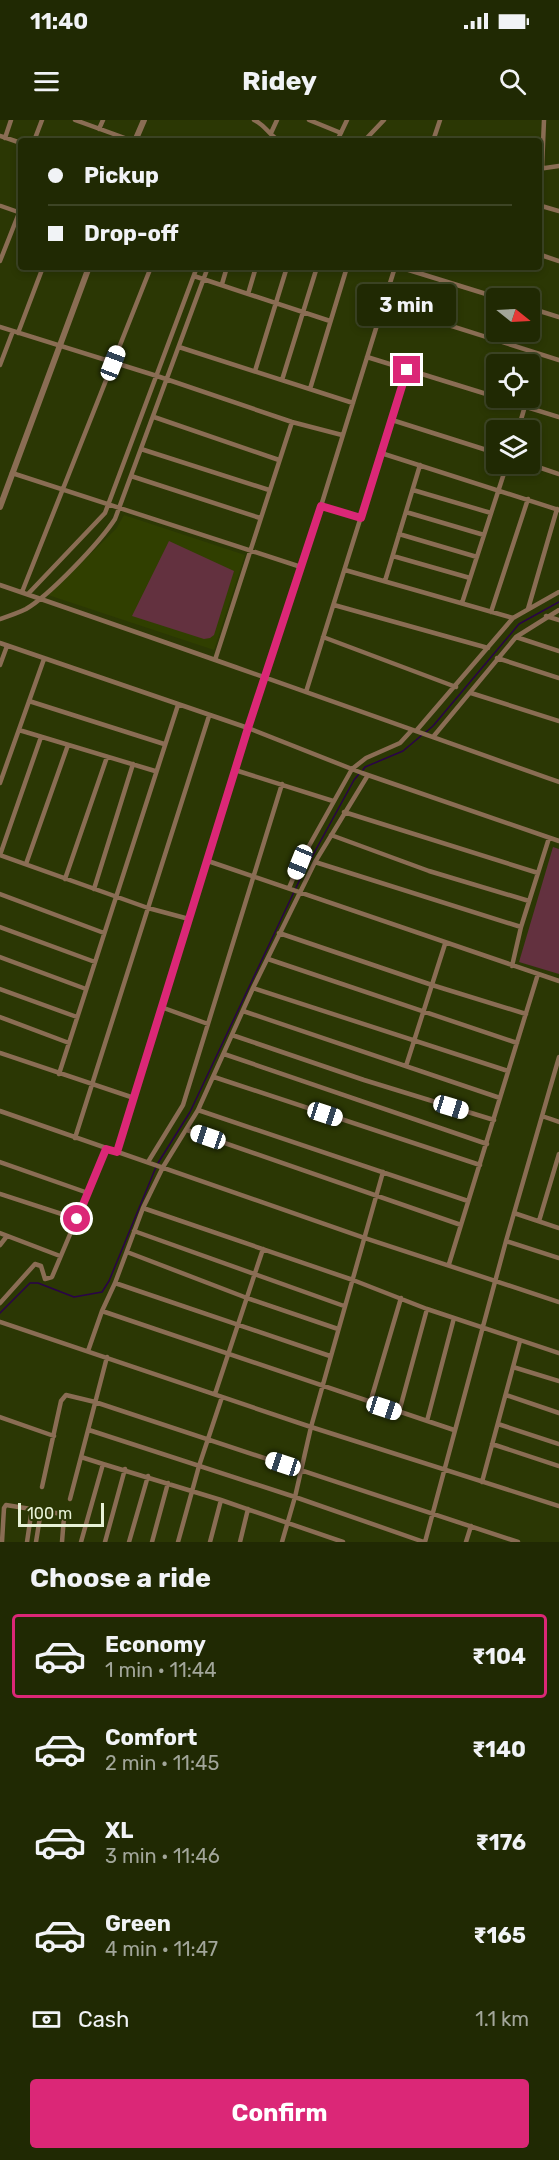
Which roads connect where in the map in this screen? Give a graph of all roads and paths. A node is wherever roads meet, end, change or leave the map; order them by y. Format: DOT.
graph roads {
  1 [pos="10,120"];
  2 [pos="42,120"];
  3 [pos="75,120"];
  4 [pos="103,120"];
  5 [pos="144,120"];
  6 [pos="254,120"];
  7 [pos="277,120"];
  8 [pos="309,120"];
  9 [pos="347,120"];
  10 [pos="384,120"];
  11 [pos="440,120"];
  12 [pos="544,120"];
  13 [pos="99,129"];
  14 [pos="271,133"];
  15 [pos="341,133"];
  16 [pos="3,137"];
  17 [pos="35,138"];
  18 [pos="125,138"];
  19 [pos="135,138"];
  20 [pos="275,138"];
  21 [pos="338,138"];
  22 [pos="367,138"];
  23 [pos="434,138"];
  24 [pos="18,141"];
  25 [pos="542,144"];
  26 [pos="559,166"];
  27 [pos="542,169"];
  28 [pos="1,206"];
  29 [pos="542,206"];
  30 [pos="559,211"];
  31 [pos="18,212"];
  32 [pos="18,218"];
  33 [pos="542,255"];
  34 [pos="0,261"];
  35 [pos="559,261"];
  36 [pos="42,270"];
  37 [pos="88,270"];
  38 [pos="150,270"];
  39 [pos="196,270"];
  40 [pos="207,270"];
  41 [pos="226,270"];
  42 [pos="255,270"];
  43 [pos="286,270"];
  44 [pos="316,270"];
  45 [pos="346,270"];
  46 [pos="394,270"];
  47 [pos="409,270"];
  48 [pos="194,276"];
  49 [pos="204,279"];
  50 [pos="222,284"];
  51 [pos="248,294"];
  52 [pos="486,294"];
  53 [pos="277,302"];
  54 [pos="382,304"];
  55 [pos="540,311"];
  56 [pos="303,312"];
  57 [pos="559,317"];
  58 [pos="330,321"];
  59 [pos="0,327"];
  60 [pos="16,332"];
  61 [pos="59,347"];
  62 [pos="179,347"];
  63 [pos="367,357"];
  64 [pos="559,360"];
  65 [pos="113,363"];
  66 [pos="0,365"];
  67 [pos="407,370"];
  68 [pos="255,371"];
  69 [pos="157,376"];
  70 [pos="167,380"];
  71 [pos="282,380"];
  72 [pos="310,389"];
  73 [pos="486,395"];
  74 [pos="353,403"];
  75 [pos="531,408"];
  76 [pos="154,417"];
  77 [pos="559,417"];
  78 [pos="392,420"];
  79 [pos="292,422"];
  80 [pos="342,435"];
  81 [pos="141,449"];
  82 [pos="486,450"];
  83 [pos="381,453"];
  84 [pos="279,460"];
  85 [pos="420,465"];
  86 [pos="540,468"];
  87 [pos="12,473"];
  88 [pos="504,474"];
  89 [pos="559,474"];
  90 [pos="131,476"];
  91 [pos="499,489"];
  92 [pos="63,490"];
  93 [pos="269,490"];
  94 [pos="413,490"];
  95 [pos="528,499"];
  96 [pos="109,504"];
  97 [pos="321,506"];
  98 [pos="0,507"];
  99 [pos="119,508"];
  100 [pos="558,509"];
  101 [pos="406,512"];
  102 [pos="491,513"];
  103 [pos="260,518"];
  104 [pos="361,518"];
  105 [pos="399,534"];
  106 [pos="484,535"];
  107 [pos="250,550"];
  108 [pos="393,556"];
  109 [pos="477,557"];
  110 [pos="301,567"];
  111 [pos="345,570"];
  112 [pos="470,578"];
  113 [pos="385,581"];
  114 [pos="0,585"];
  115 [pos="559,592"];
  116 [pos="25,593"];
  117 [pos="42,598"];
  118 [pos="462,603"];
  119 [pos="334,604"];
  120 [pos="528,609"];
  121 [pos="559,610"];
  122 [pos="491,612"];
  123 [pos="546,616"];
  124 [pos="513,618"];
  125 [pos="0,619"];
  126 [pos="559,621"];
  127 [pos="323,637"];
  128 [pos="516,637"];
  129 [pos="0,644"];
  130 [pos="7,646"];
  131 [pos="488,648"];
  132 [pos="559,651"];
  133 [pos="497,658"];
  134 [pos="44,659"];
  135 [pos="215,660"];
  136 [pos="0,665"];
  137 [pos="559,678"];
  138 [pos="264,679"];
  139 [pos="456,687"];
  140 [pos="306,692"];
  141 [pos="471,693"];
  142 [pos="29,701"];
  143 [pos="178,705"];
  144 [pos="209,716"];
  145 [pos="559,721"];
  146 [pos="248,728"];
  147 [pos="19,730"];
  148 [pos="414,731"];
  149 [pos="41,737"];
  150 [pos="433,737"];
  151 [pos="164,744"];
  152 [pos="68,745"];
  153 [pos="107,757"];
  154 [pos="133,764"];
  155 [pos="235,770"];
  156 [pos="354,770"];
  157 [pos="155,771"];
  158 [pos="365,774"];
  159 [pos="1,776"];
  160 [pos="559,782"];
  161 [pos="0,783"];
  162 [pos="282,784"];
  163 [pos="333,801"];
  164 [pos="344,812"];
  165 [pos="331,835"];
  166 [pos="549,838"];
  167 [pos="559,841"];
  168 [pos="0,855"];
  169 [pos="208,861"];
  170 [pos="315,862"];
  171 [pos="26,864"];
  172 [pos="537,873"];
  173 [pos="253,877"];
  174 [pos="66,879"];
  175 [pos="289,888"];
  176 [pos="94,889"];
  177 [pos="300,892"];
  178 [pos="0,894"];
  179 [pos="115,897"];
  180 [pos="529,901"];
  181 [pos="148,908"];
  182 [pos="189,919"];
  183 [pos="0,927"];
  184 [pos="521,927"];
  185 [pos="104,933"];
  186 [pos="279,933"];
  187 [pos="445,944"];
  188 [pos="0,957"];
  189 [pos="268,959"];
  190 [pos="95,962"];
  191 [pos="512,966"];
  192 [pos="538,974"];
  193 [pos="559,981"];
  194 [pos="432,985"];
  195 [pos="253,988"];
  196 [pos="0,989"];
  197 [pos="86,989"];
  198 [pos="161,1007"];
  199 [pos="243,1011"];
  200 [pos="423,1012"];
  201 [pos="526,1014"];
  202 [pos="0,1017"];
  203 [pos="77,1017"];
  204 [pos="208,1024"];
  205 [pos="232,1035"];
  206 [pos="414,1041"];
  207 [pos="517,1042"];
  208 [pos="69,1043"];
  209 [pos="0,1053"];
  210 [pos="224,1054"];
  211 [pos="559,1057"];
  212 [pos="406,1066"];
  213 [pos="508,1071"];
  214 [pos="59,1074"];
  215 [pos="214,1077"];
  216 [pos="92,1084"];
  217 [pos="134,1098"];
  218 [pos="500,1098"];
  219 [pos="198,1110"];
  220 [pos="0,1112"];
  221 [pos="542,1116"];
  222 [pos="494,1120"];
  223 [pos="559,1122"];
  224 [pos="187,1130"];
  225 [pos="75,1138"];
  226 [pos="487,1144"];
  227 [pos="106,1149"];
  228 [pos="117,1152"];
  229 [pos="559,1154"];
  230 [pos="0,1162"];
  231 [pos="148,1162"];
  232 [pos="480,1165"];
  233 [pos="163,1167"];
  234 [pos="383,1172"];
  235 [pos="88,1193"];
  236 [pos="0,1194"];
  237 [pos="376,1196"];
  238 [pos="468,1201"];
  239 [pos="143,1208"];
  240 [pos="514,1213"];
  241 [pos="77,1219"];
  242 [pos="539,1221"];
  243 [pos="461,1225"];
  244 [pos="559,1228"];
  245 [pos="134,1231"];
  246 [pos="0,1233"];
  247 [pos="7,1236"];
  248 [pos="365,1238"];
  249 [pos="506,1240"];
  250 [pos="0,1245"];
  251 [pos="263,1250"];
  252 [pos="126,1252"];
  253 [pos="60,1256"];
  254 [pos="559,1258"];
  255 [pos="449,1264"];
  256 [pos="255,1274"];
  257 [pos="353,1280"];
  258 [pos="495,1281"];
  259 [pos="115,1283"];
  260 [pos="247,1298"];
  261 [pos="401,1298"];
  262 [pos="559,1302"];
  263 [pos="0,1303"];
  264 [pos="344,1306"];
  265 [pos="427,1309"];
  266 [pos="102,1311"];
  267 [pos="454,1318"];
  268 [pos="0,1322"];
  269 [pos="239,1324"];
  270 [pos="482,1328"];
  271 [pos="338,1329"];
  272 [pos="520,1341"];
  273 [pos="88,1352"];
  274 [pos="559,1353"];
  275 [pos="228,1354"];
  276 [pos="330,1356"];
  277 [pos="107,1358"];
  278 [pos="513,1367"];
  279 [pos="559,1381"];
  280 [pos="322,1387"];
  281 [pos="215,1394"];
  282 [pos="506,1395"];
  283 [pos="222,1397"];
  284 [pos="95,1402"];
  285 [pos="370,1403"];
  286 [pos="399,1412"];
  287 [pos="559,1413"];
  288 [pos="0,1417"];
  289 [pos="427,1421"];
  290 [pos="498,1424"];
  291 [pos="311,1427"];
  292 [pos="89,1430"];
  293 [pos="454,1430"];
  294 [pos="54,1436"];
  295 [pos="208,1439"];
  296 [pos="492,1444"];
  297 [pos="559,1444"];
  298 [pos="81,1456"];
  299 [pos="103,1464"];
  300 [pos="199,1466"];
  301 [pos="559,1466"];
  302 [pos="125,1469"];
  303 [pos="444,1469"];
  304 [pos="302,1470"];
  305 [pos="148,1476"];
  306 [pos="482,1482"];
  307 [pos="168,1483"];
  308 [pos="42,1487"];
  309 [pos="192,1491"];
  310 [pos="295,1497"];
  311 [pos="70,1499"];
  312 [pos="221,1500"];
  313 [pos="559,1506"];
  314 [pos="248,1509"];
  315 [pos="432,1514"];
  316 [pos="31,1515"];
  317 [pos="40,1517"];
  318 [pos="30,1522"];
  319 [pos="287,1522"];
  320 [pos="39,1523"];
  321 [pos="471,1526"];
  322 [pos="509,1541"];
  323 [pos="2,1542"];
  324 [pos="27,1542"];
  325 [pos="36,1542"];
  326 [pos="62,1542"];
  327 [pos="81,1542"];
  328 [pos="105,1542"];
  329 [pos="129,1542"];
  330 [pos="152,1542"];
  331 [pos="178,1542"];
  332 [pos="210,1542"];
  333 [pos="240,1542"];
  334 [pos="282,1542"];
  335 [pos="343,1542"];
  336 [pos="424,1542"];
  337 [pos="466,1542"];
  338 [pos="518,1542"];
  1 -- 16 [label="street"];
  2 -- 17 [label="street"];
  3 -- 13 [label="street"];
  4 -- 13 [label="street"];
  5 -- 19 [label="street"];
  6 -- 14 [label="street"];
  7 -- 14 [label="street"];
  8 -- 15 [label="street"];
  9 -- 15 [label="street"];
  10 -- 22 [label="street"];
  11 -- 23 [label="street"];
  12 -- 25 [label="street"];
  13 -- 18 [label="street"];
  14 -- 20 [label="street"];
  15 -- 21 [label="street"];
  16 -- 24 [label="street"];
  26 -- 27 [label="street"];
  28 -- 31 [label="street"];
  29 -- 30 [label="street"];
  32 -- 34 [label="street"];
  33 -- 35 [label="street"];
  36 -- 60 [label="street"];
  37 -- 61 [label="street"];
  38 -- 65 [label="street"];
  39 -- 48 [label="street"];
  40 -- 49 [label="street"];
  41 -- 50 [label="street"];
  42 -- 51 [label="street"];
  43 -- 53 [label="street"];
  44 -- 56 [label="street"];
  45 -- 58 [label="street"];
  46 -- 54 [label="street"];
  47 -- 52 [label="street"];
  48 -- 49 [label="street"];
  48 -- 69 [label="street"];
  49 -- 50 [label="street"];
  49 -- 62 [label="street"];
  50 -- 51 [label="street"];
  51 -- 53 [label="street"];
  53 -- 56 [label="street"];
  53 -- 68 [label="street"];
  54 -- 63 [label="street"];
  54 -- 64 [label="street"];
  55 -- 57 [label="street"];
  56 -- 58 [label="street"];
  56 -- 71 [label="street"];
  58 -- 72 [label="street"];
  59 -- 60 [label="street"];
  60 -- 61 [label="street"];
  60 -- 66 [label="street"];
  61 -- 65 [label="street"];
  61 -- 87 [label="street"];
  62 -- 68 [label="street"];
  62 -- 70 [label="street"];
  63 -- 67 [label="street"];
  63 -- 74 [label="street"];
  65 -- 69 [label="street"];
  65 -- 92 [label="street"];
  67 -- 73 [label="street"];
  67 -- 78 [label="street"];
  68 -- 71 [label="street"];
  69 -- 70 [label="street"];
  69 -- 96 [label="street"];
  70 -- 76 [label="street"];
  70 -- 79 [label="street"];
  71 -- 72 [label="street"];
  72 -- 74 [label="street"];
  74 -- 80 [label="street"];
  75 -- 77 [label="street"];
  76 -- 81 [label="street"];
  76 -- 84 [label="street"];
  78 -- 82 [label="street"];
  78 -- 83 [label="street"];
  79 -- 80 [label="street"];
  79 -- 84 [label="street"];
  80 -- 97 [label="street"];
  81 -- 90 [label="street"];
  81 -- 93 [label="street"];
  83 -- 85 [label="street"];
  83 -- 104 [label="street"];
  84 -- 93 [label="street"];
  85 -- 91 [label="street"];
  85 -- 94 [label="street"];
  86 -- 89 [label="street"];
  87 -- 92 [label="street"];
  87 -- 98 [label="street"];
  88 -- 91 [label="street"];
  90 -- 99 [label="street"];
  90 -- 103 [label="street"];
  91 -- 95 [label="street"];
  91 -- 102 [label="street"];
  92 -- 96 [label="street"];
  92 -- 116 [label="street"];
  93 -- 103 [label="street"];
  94 -- 101 [label="street"];
  94 -- 102 [label="street"];
  95 -- 100 [label="street"];
  95 -- 122 [label="street"];
  96 -- 99 [label="street"];
  96 -- 116 [label="street"];
  97 -- 104 [label="street"];
  97 -- 110 [label="street"];
  99 -- 107 [label="street"];
  99 -- 117 [label="street"];
  100 -- 120 [label="street"];
  101 -- 105 [label="street"];
  101 -- 106 [label="street"];
  102 -- 106 [label="street"];
  103 -- 107 [label="street"];
  104 -- 111 [label="street"];
  105 -- 108 [label="street"];
  105 -- 109 [label="street"];
  106 -- 109 [label="street"];
  107 -- 110 [label="street"];
  107 -- 135 [label="street"];
  108 -- 112 [label="street"];
  108 -- 113 [label="street"];
  109 -- 112 [label="street"];
  110 -- 138 [label="street"];
  111 -- 113 [label="street"];
  111 -- 119 [label="street"];
  112 -- 118 [label="street"];
  113 -- 118 [label="street"];
  114 -- 116 [label="street"];
  115 -- 120 [label="street"];
  116 -- 117 [label="street"];
  117 -- 125 [label="street"];
  117 -- 135 [label="street"];
  118 -- 122 [label="street"];
  119 -- 127 [label="street"];
  119 -- 131 [label="street"];
  120 -- 124 [label="street"];
  121 -- 123 [label="street"];
  122 -- 124 [label="street"];
  123 -- 126 [label="street"];
  123 -- 128 [label="street"];
  124 -- 131 [label="street"];
  127 -- 139 [label="street"];
  127 -- 140 [label="street"];
  128 -- 132 [label="street"];
  128 -- 133 [label="street"];
  129 -- 130 [label="street"];
  130 -- 134 [label="street"];
  130 -- 136 [label="street"];
  131 -- 139 [label="street"];
  133 -- 137 [label="street"];
  133 -- 141 [label="street"];
  134 -- 142 [label="street"];
  134 -- 143 [label="street"];
  135 -- 138 [label="street"];
  138 -- 140 [label="street"];
  138 -- 146 [label="street"];
  139 -- 148 [label="street"];
  140 -- 148 [label="street"];
  141 -- 145 [label="street"];
  141 -- 150 [label="street"];
  142 -- 147 [label="street"];
  142 -- 151 [label="street"];
  143 -- 144 [label="street"];
  143 -- 151 [label="street"];
  144 -- 146 [label="street"];
  144 -- 181 [label="street"];
  146 -- 155 [label="street"];
  146 -- 156 [label="street"];
  147 -- 149 [label="street"];
  147 -- 159 [label="street"];
  148 -- 150 [label="street"];
  148 -- 156 [label="street"];
  149 -- 152 [label="street"];
  149 -- 168 [label="street"];
  150 -- 160 [label="street"];
  151 -- 157 [label="street"];
  152 -- 153 [label="street"];
  152 -- 171 [label="street"];
  153 -- 154 [label="street"];
  153 -- 174 [label="street"];
  154 -- 157 [label="street"];
  154 -- 176 [label="street"];
  155 -- 162 [label="street"];
  155 -- 169 [label="street"];
  156 -- 158 [label="street"];
  156 -- 163 [label="street"];
  157 -- 179 [label="street"];
  158 -- 164 [label="street"];
  158 -- 166 [label="street"];
  159 -- 161 [label="street"];
  162 -- 163 [label="street"];
  162 -- 173 [label="street"];
  163 -- 175 [label="street"];
  164 -- 165 [label="street"];
  164 -- 172 [label="street"];
  165 -- 170 [label="street"];
  165 -- 180 [label="street"];
  166 -- 167 [label="street"];
  166 -- 172 [label="street"];
  168 -- 171 [label="street"];
  169 -- 173 [label="street"];
  169 -- 182 [label="street"];
  170 -- 177 [label="street"];
  170 -- 184 [label="street"];
  171 -- 174 [label="street"];
  172 -- 180 [label="street"];
  173 -- 175 [label="street"];
  173 -- 204 [label="street"];
  174 -- 176 [label="street"];
  175 -- 177 [label="street"];
  176 -- 179 [label="street"];
  177 -- 186 [label="street"];
  177 -- 187 [label="street"];
  178 -- 185 [label="street"];
  179 -- 181 [label="street"];
  179 -- 185 [label="street"];
  180 -- 184 [label="street"];
  181 -- 182 [label="street"];
  181 -- 216 [label="street"];
  182 -- 198 [label="street"];
  183 -- 190 [label="street"];
  184 -- 191 [label="street"];
  185 -- 190 [label="street"];
  186 -- 189 [label="street"];
  186 -- 194 [label="street"];
  187 -- 191 [label="street"];
  187 -- 194 [label="street"];
  188 -- 197 [label="street"];
  189 -- 195 [label="street"];
  189 -- 200 [label="street"];
  190 -- 197 [label="street"];
  191 -- 192 [label="street"];
  192 -- 193 [label="street"];
  192 -- 201 [label="street"];
  194 -- 200 [label="street"];
  194 -- 201 [label="street"];
  195 -- 199 [label="street"];
  195 -- 206 [label="street"];
  196 -- 203 [label="street"];
  197 -- 203 [label="street"];
  198 -- 204 [label="street"];
  198 -- 217 [label="street"];
  199 -- 205 [label="street"];
  199 -- 212 [label="street"];
  200 -- 206 [label="street"];
  200 -- 207 [label="street"];
  201 -- 207 [label="street"];
  202 -- 208 [label="street"];
  203 -- 208 [label="street"];
  204 -- 231 [label="street"];
  205 -- 210 [label="street"];
  205 -- 222 [label="street"];
  206 -- 212 [label="street"];
  206 -- 213 [label="street"];
  207 -- 213 [label="street"];
  208 -- 214 [label="street"];
  209 -- 214 [label="street"];
  210 -- 215 [label="street"];
  210 -- 226 [label="street"];
  211 -- 221 [label="street"];
  212 -- 218 [label="street"];
  213 -- 218 [label="street"];
  214 -- 216 [label="street"];
  215 -- 219 [label="street"];
  215 -- 232 [label="street"];
  216 -- 217 [label="street"];
  216 -- 225 [label="street"];
  217 -- 228 [label="street"];
  218 -- 222 [label="street"];
  219 -- 224 [label="street"];
  219 -- 234 [label="street"];
  220 -- 225 [label="street"];
  221 -- 223 [label="street"];
  221 -- 240 [label="street"];
  222 -- 226 [label="street"];
  224 -- 233 [label="street"];
  224 -- 237 [label="street"];
  225 -- 227 [label="street"];
  226 -- 232 [label="street"];
  227 -- 228 [label="street"];
  227 -- 235 [label="street"];
  228 -- 231 [label="street"];
  229 -- 242 [label="street"];
  230 -- 235 [label="street"];
  231 -- 233 [label="street"];
  232 -- 238 [label="street"];
  233 -- 239 [label="street"];
  233 -- 248 [label="street"];
  234 -- 237 [label="street"];
  234 -- 238 [label="street"];
  235 -- 241 [label="street"];
  236 -- 241 [label="street"];
  237 -- 243 [label="street"];
  237 -- 248 [label="street"];
  238 -- 243 [label="street"];
  239 -- 245 [label="street"];
  239 -- 251 [label="street"];
  240 -- 242 [label="street"];
  240 -- 249 [label="street"];
  241 -- 253 [label="street"];
  242 -- 244 [label="street"];
  243 -- 255 [label="street"];
  245 -- 252 [label="street"];
  245 -- 256 [label="street"];
  246 -- 247 [label="street"];
  247 -- 250 [label="street"];
  247 -- 253 [label="street"];
  248 -- 255 [label="street"];
  248 -- 257 [label="street"];
  249 -- 254 [label="street"];
  249 -- 258 [label="street"];
  251 -- 256 [label="street"];
  251 -- 257 [label="street"];
  252 -- 259 [label="street"];
  252 -- 260 [label="street"];
  253 -- 263 [label="street"];
  255 -- 258 [label="street"];
  256 -- 260 [label="street"];
  256 -- 264 [label="street"];
  257 -- 261 [label="street"];
  257 -- 264 [label="street"];
  258 -- 262 [label="street"];
  258 -- 270 [label="street"];
  259 -- 266 [label="street"];
  259 -- 269 [label="street"];
  260 -- 269 [label="street"];
  260 -- 271 [label="street"];
  261 -- 265 [label="street"];
  261 -- 285 [label="street"];
  264 -- 271 [label="street"];
  265 -- 267 [label="street"];
  265 -- 286 [label="street"];
  266 -- 273 [label="street"];
  266 -- 275 [label="street"];
  267 -- 270 [label="street"];
  267 -- 289 [label="street"];
  268 -- 273 [label="street"];
  269 -- 275 [label="street"];
  269 -- 276 [label="street"];
  270 -- 272 [label="street"];
  270 -- 293 [label="street"];
  271 -- 276 [label="street"];
  272 -- 274 [label="street"];
  272 -- 278 [label="street"];
  273 -- 277 [label="street"];
  275 -- 280 [label="street"];
  275 -- 281 [label="street"];
  276 -- 280 [label="street"];
  277 -- 281 [label="street"];
  277 -- 284 [label="street"];
  278 -- 279 [label="street"];
  278 -- 282 [label="street"];
  280 -- 285 [label="street"];
  280 -- 291 [label="street"];
  281 -- 283 [label="street"];
  282 -- 287 [label="street"];
  282 -- 290 [label="street"];
  283 -- 291 [label="street"];
  283 -- 295 [label="street"];
  284 -- 292 [label="street"];
  284 -- 294 [label="street"];
  284 -- 295 [label="street"];
  285 -- 286 [label="street"];
  286 -- 289 [label="street"];
  288 -- 294 [label="street"];
  289 -- 293 [label="street"];
  290 -- 296 [label="street"];
  290 -- 297 [label="street"];
  291 -- 303 [label="street"];
  291 -- 304 [label="street"];
  292 -- 298 [label="street"];
  292 -- 300 [label="street"];
  293 -- 303 [label="street"];
  294 -- 308 [label="street"];
  295 -- 300 [label="street"];
  295 -- 304 [label="street"];
  296 -- 301 [label="street"];
  296 -- 306 [label="street"];
  298 -- 299 [label="street"];
  298 -- 311 [label="street"];
  299 -- 302 [label="street"];
  299 -- 327 [label="street"];
  300 -- 309 [label="street"];
  300 -- 310 [label="street"];
  302 -- 305 [label="street"];
  302 -- 328 [label="street"];
  303 -- 306 [label="street"];
  303 -- 315 [label="street"];
  304 -- 310 [label="street"];
  304 -- 315 [label="street"];
  305 -- 307 [label="street"];
  305 -- 329 [label="street"];
  306 -- 313 [label="street"];
  307 -- 309 [label="street"];
  307 -- 330 [label="street"];
  309 -- 312 [label="street"];
  309 -- 331 [label="street"];
  310 -- 319 [label="street"];
  310 -- 336 [label="street"];
  312 -- 314 [label="street"];
  312 -- 332 [label="street"];
  314 -- 319 [label="street"];
  314 -- 333 [label="street"];
  315 -- 321 [label="street"];
  315 -- 336 [label="street"];
  316 -- 318 [label="street"];
  317 -- 320 [label="street"];
  318 -- 320 [label="street"];
  318 -- 324 [label="street"];
  319 -- 334 [label="street"];
  319 -- 335 [label="street"];
  320 -- 325 [label="street"];
  321 -- 322 [label="street"];
  321 -- 337 [label="street"];
  322 -- 338 [label="street"];
  323 -- 326 [label="street"];
}
